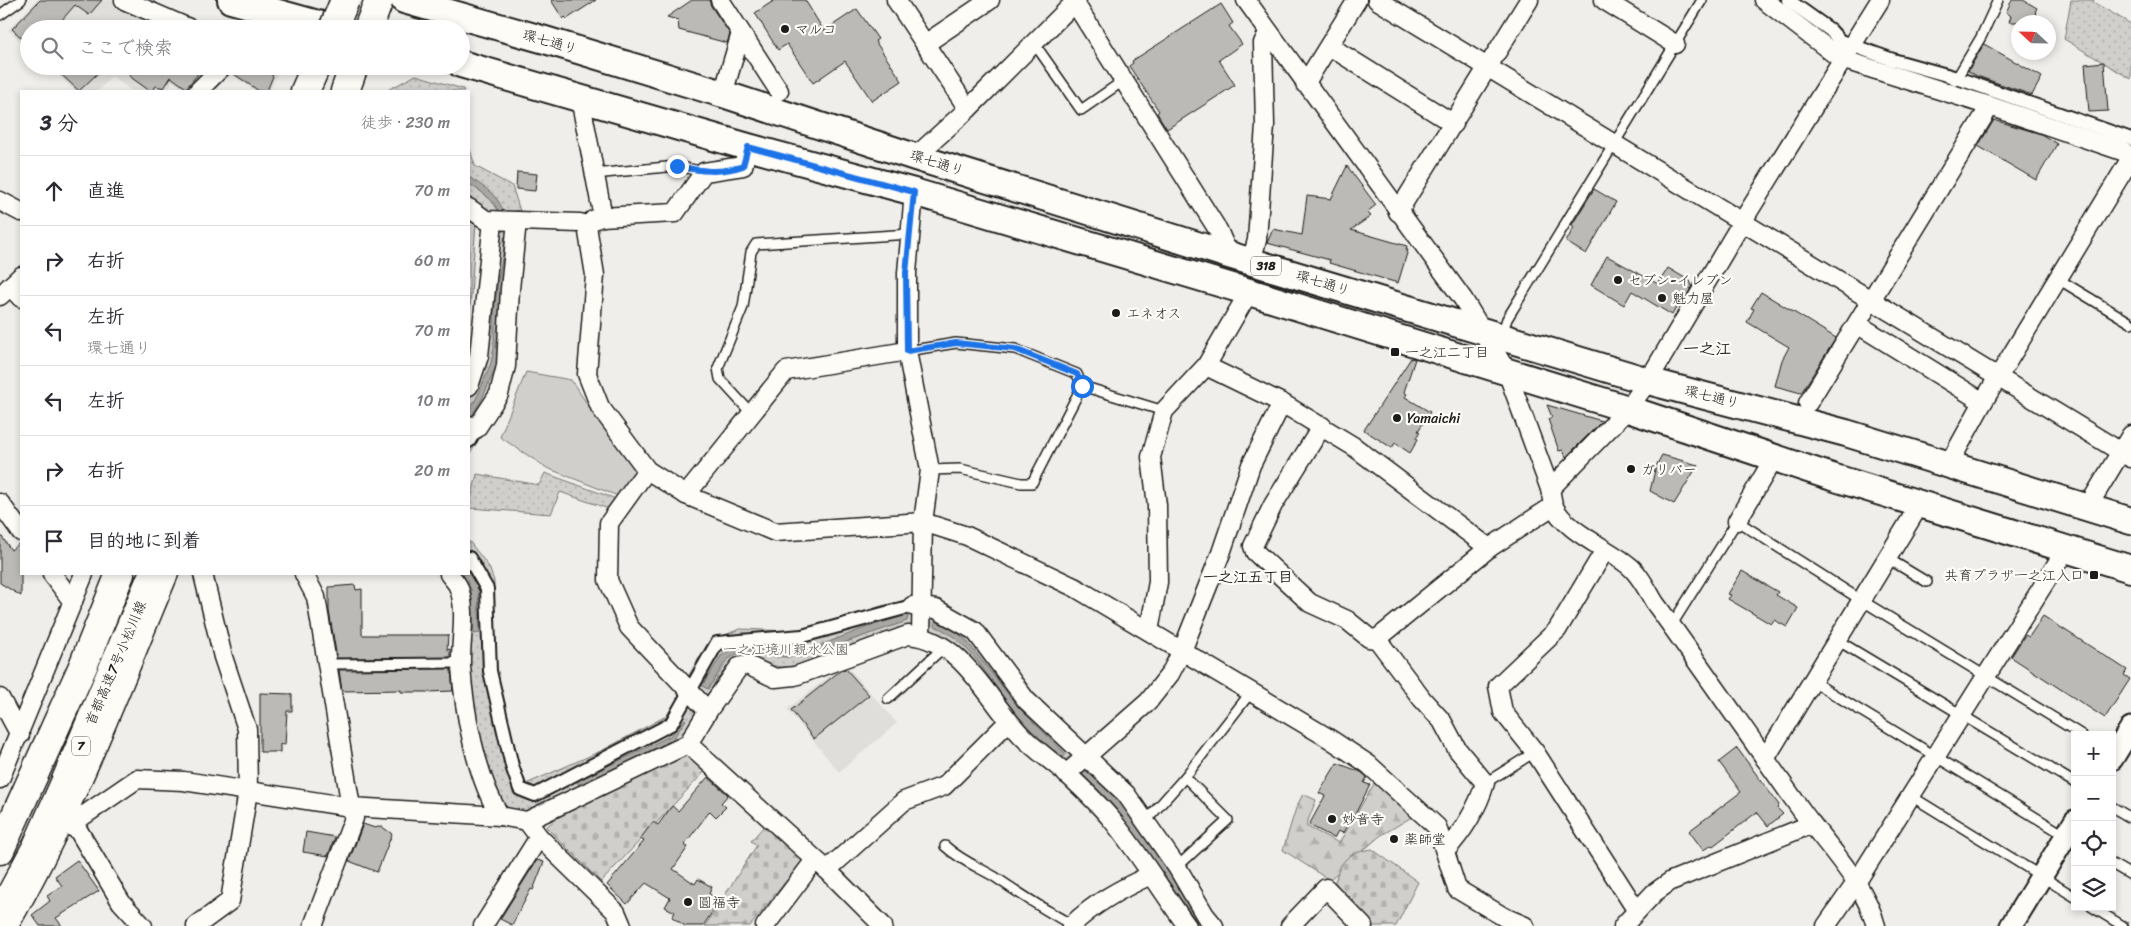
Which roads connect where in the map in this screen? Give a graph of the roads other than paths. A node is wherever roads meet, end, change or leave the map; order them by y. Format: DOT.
graph roads {
  1 [pos="21,0"];
  2 [pos="124,0"];
  3 [pos="231,0"];
  4 [pos="333,0"];
  5 [pos="345,0"];
  6 [pos="379,0"];
  7 [pos="391,0"];
  8 [pos="404,0"];
  9 [pos="720,0"];
  10 [pos="896,0"];
  11 [pos="990,0"];
  12 [pos="1246,0"];
  13 [pos="1357,0"];
  14 [pos="1377,0"];
  15 [pos="1529,0"];
  16 [pos="1604,0"];
  17 [pos="1702,0"];
  18 [pos="1764,0"];
  19 [pos="1788,0"];
  20 [pos="1998,0"];
  21 [pos="1075,1"];
  22 [pos="1877,1"];
  23 [pos="0,15"];
  24 [pos="171,20"];
  25 [pos="273,20"];
  26 [pos="329,20"];
  27 [pos="333,20"];
  28 [pos="371,20"];
  29 [pos="383,20"];
  30 [pos="741,33"];
  31 [pos="1268,33"];
  32 [pos="1034,43"];
  33 [pos="925,44"];
  34 [pos="1675,44"];
  35 [pos="1328,46"];
  36 [pos="1846,52"];
  37 [pos="470,67"];
  38 [pos="1488,68"];
  39 [pos="213,75"];
  40 [pos="308,75"];
  41 [pos="351,75"];
  42 [pos="363,75"];
  43 [pos="1123,81"];
  44 [pos="1305,84"];
  45 [pos="1953,85"];
  46 [pos="298,86"];
  47 [pos="199,90"];
  48 [pos="345,90"];
  49 [pos="357,90"];
  50 [pos="779,91"];
  51 [pos="723,94"];
  52 [pos="580,98"];
  53 [pos="1990,106"];
  54 [pos="968,109"];
  55 [pos="1454,124"];
  56 [pos="2131,139"];
  57 [pos="1614,144"];
  58 [pos="748,147"];
  59 [pos="915,157"];
  60 [pos="2131,157"];
  61 [pos="704,172"];
  62 [pos="594,174"];
  63 [pos="914,192"];
  64 [pos="0,201"];
  65 [pos="470,209"];
  66 [pos="20,211"];
  67 [pos="1398,212"];
  68 [pos="603,217"];
  69 [pos="493,221"];
  70 [pos="517,221"];
  71 [pos="1742,222"];
  72 [pos="587,226"];
  73 [pos="910,234"];
  74 [pos="1240,258"];
  75 [pos="2058,279"];
  76 [pos="1249,292"];
  77 [pos="1872,301"];
  78 [pos="2131,323"];
  79 [pos="1857,324"];
  80 [pos="1492,334"];
  81 [pos="907,351"];
  82 [pos="1206,366"];
  83 [pos="1507,372"];
  84 [pos="1998,378"];
  85 [pos="1648,381"];
  86 [pos="470,383"];
  87 [pos="1082,386"];
  88 [pos="1983,402"];
  89 [pos="1808,403"];
  90 [pos="1282,404"];
  91 [pos="1628,409"];
  92 [pos="1164,412"];
  93 [pos="752,414"];
  94 [pos="1322,426"];
  95 [pos="471,430"];
  96 [pos="2131,435"];
  97 [pos="2126,455"];
  98 [pos="1774,458"];
  99 [pos="1948,464"];
  100 [pos="648,470"];
  101 [pos="930,470"];
  102 [pos="686,495"];
  103 [pos="1552,497"];
  104 [pos="0,503"];
  105 [pos="1920,504"];
  106 [pos="2087,508"];
  107 [pos="1737,521"];
  108 [pos="2131,521"];
  109 [pos="923,522"];
  110 [pos="20,531"];
  111 [pos="1489,548"];
  112 [pos="2066,549"];
  113 [pos="1605,550"];
  114 [pos="1887,558"];
  115 [pos="470,560"];
  116 [pos="2131,568"];
  117 [pos="53,575"];
  118 [pos="84,575"];
  119 [pos="103,575"];
  120 [pos="120,575"];
  121 [pos="135,575"];
  122 [pos="153,575"];
  123 [pos="169,575"];
  124 [pos="203,575"];
  125 [pos="305,575"];
  126 [pos="450,575"];
  127 [pos="1926,582"];
  128 [pos="1862,600"];
  129 [pos="73,602"];
  130 [pos="919,617"];
  131 [pos="1671,626"];
  132 [pos="1149,631"];
  133 [pos="1377,639"];
  134 [pos="1837,640"];
  135 [pos="944,646"];
  136 [pos="1182,650"];
  137 [pos="461,663"];
  138 [pos="327,664"];
  139 [pos="1986,676"];
  140 [pos="1812,681"];
  141 [pos="1251,692"];
  142 [pos="0,698"];
  143 [pos="888,699"];
  144 [pos="698,702"];
  145 [pos="1962,714"];
  146 [pos="1008,722"];
  147 [pos="2075,731"];
  148 [pos="2130,732"];
  149 [pos="20,735"];
  150 [pos="688,744"];
  151 [pos="1535,752"];
  152 [pos="2116,752"];
  153 [pos="1088,756"];
  154 [pos="1936,756"];
  155 [pos="1765,759"];
  156 [pos="1,774"];
  157 [pos="1066,774"];
  158 [pos="1185,777"];
  159 [pos="2071,781"];
  160 [pos="1485,783"];
  161 [pos="248,791"];
  162 [pos="1911,796"];
  163 [pos="350,807"];
  164 [pos="2116,809"];
  165 [pos="500,816"];
  166 [pos="67,817"];
  167 [pos="2131,818"];
  168 [pos="527,821"];
  169 [pos="1145,822"];
  170 [pos="1812,824"];
  171 [pos="0,827"];
  172 [pos="2071,832"];
  173 [pos="2071,834"];
  174 [pos="539,838"];
  175 [pos="945,846"];
  176 [pos="0,850"];
  177 [pos="1445,851"];
  178 [pos="821,865"];
  179 [pos="2115,866"];
  180 [pos="1177,867"];
  181 [pos="1151,875"];
  182 [pos="2131,875"];
  183 [pos="2042,877"];
  184 [pos="1856,883"];
  185 [pos="2071,895"];
  186 [pos="0,901"];
  187 [pos="1637,911"];
  188 [pos="2099,911"];
  189 [pos="0,915"];
  190 [pos="9,926"];
  191 [pos="143,926"];
  192 [pos="196,926"];
  193 [pos="313,926"];
  194 [pos="483,926"];
  195 [pos="622,926"];
  196 [pos="765,926"];
  197 [pos="883,926"];
  198 [pos="1071,926"];
  199 [pos="1187,926"];
  200 [pos="1214,926"];
  201 [pos="1290,926"];
  202 [pos="1362,926"];
  203 [pos="1525,926"];
  204 [pos="1622,926"];
  205 [pos="1826,926"];
  206 [pos="1876,926"];
  207 [pos="2011,926"];
  208 [pos="2123,926"];
  1 -- 23 [label="lane"];
  2 -- 24 [label="street"];
  3 -- 25 [label="main road"];
  4 -- 26 [label="street"];
  5 -- 27 [label="highway, bridge"];
  6 -- 28 [label="highway"];
  7 -- 29 [label="street"];
  8 -- 51 [label="main road, 環七通り / 318"];
  9 -- 30 [label="street"];
  10 -- 33 [label="street"];
  11 -- 33 [label="street"];
  12 -- 31 [label="street"];
  13 -- 35 [label="street"];
  14 -- 38 [label="street"];
  15 -- 38 [label="street"];
  16 -- 34 [label="street"];
  17 -- 34 [label="lane"];
  18 -- 36 [label="street"];
  19 -- 36 [label="street"];
  20 -- 45 [label="lane"];
  21 -- 32 [label="street"];
  21 -- 43 [label="street"];
  22 -- 36 [label="street"];
  30 -- 50 [label="street"];
  30 -- 51 [label="street"];
  31 -- 44 [label="street"];
  31 -- 74 [label="street"];
  32 -- 43 [label="lane"];
  32 -- 54 [label="street"];
  33 -- 54 [label="street"];
  34 -- 57 [label="lane"];
  35 -- 44 [label="street"];
  35 -- 55 [label="street"];
  36 -- 45 [label="street"];
  36 -- 71 [label="street"];
  37 -- 52 [label="main road, 318"];
  38 -- 55 [label="street"];
  38 -- 57 [label="street"];
  39 -- 47 [label="street"];
  40 -- 46 [label="highway"];
  41 -- 48 [label="highway"];
  42 -- 49 [label="street"];
  43 -- 74 [label="street"];
  44 -- 67 [label="street"];
  45 -- 53 [label="street"];
  45 -- 56 [label="street"];
  51 -- 59 [label="main road, 環七通り / 318"];
  52 -- 58 [label="main road, 318"];
  52 -- 62 [label="street"];
  53 -- 60 [label="street"];
  53 -- 77 [label="street"];
  54 -- 59 [label="street"];
  55 -- 67 [label="street"];
  57 -- 71 [label="street"];
  57 -- 80 [label="lane"];
  58 -- 61 [label="street"];
  58 -- 63 [label="main road, 318"];
  59 -- 74 [label="main road, 環七通り / 318"];
  60 -- 75 [label="street"];
  61 -- 62 [label="lane"];
  61 -- 68 [label="street"];
  62 -- 68 [label="street"];
  63 -- 73 [label="street"];
  63 -- 76 [label="main road, 318"];
  64 -- 66 [label="street"];
  65 -- 69 [label="street"];
  67 -- 80 [label="street"];
  68 -- 72 [label="street"];
  69 -- 70 [label="street"];
  69 -- 86 [label="street"];
  70 -- 72 [label="street"];
  70 -- 95 [label="street"];
  71 -- 77 [label="street"];
  71 -- 85 [label="street"];
  72 -- 100 [label="street"];
  73 -- 81 [label="street"];
  73 -- 93 [label="lane"];
  74 -- 80 [label="main road, 環七通り / 318"];
  75 -- 78 [label="lane"];
  75 -- 84 [label="street"];
  76 -- 82 [label="street"];
  76 -- 83 [label="main road, 318"];
  77 -- 79 [label="street"];
  77 -- 84 [label="street"];
  79 -- 88 [label="street"];
  79 -- 89 [label="street"];
  80 -- 83 [label="street"];
  80 -- 85 [label="main road, 環七通り / 318"];
  81 -- 87 [label="lane"];
  81 -- 93 [label="street"];
  81 -- 101 [label="street"];
  82 -- 90 [label="street"];
  82 -- 92 [label="street"];
  83 -- 91 [label="main road, 318"];
  83 -- 103 [label="street"];
  84 -- 88 [label="street"];
  84 -- 97 [label="street"];
  85 -- 91 [label="street"];
  85 -- 99 [label="main road, 環七通り / 318"];
  87 -- 92 [label="lane"];
  87 -- 101 [label="lane"];
  88 -- 99 [label="street"];
  90 -- 94 [label="street"];
  90 -- 136 [label="street"];
  91 -- 98 [label="main road, 318"];
  91 -- 103 [label="street"];
  92 -- 132 [label="street"];
  93 -- 102 [label="street"];
  94 -- 111 [label="street"];
  94 -- 133 [label="street"];
  96 -- 97 [label="street"];
  97 -- 106 [label="street"];
  98 -- 105 [label="main road, 318"];
  98 -- 107 [label="street"];
  99 -- 106 [label="main road, 環七通り / 318"];
  100 -- 102 [label="street"];
  100 -- 144 [label="street"];
  101 -- 109 [label="street"];
  102 -- 109 [label="street"];
  103 -- 111 [label="street"];
  103 -- 113 [label="street"];
  104 -- 110 [label="street"];
  105 -- 112 [label="main road, 318"];
  105 -- 114 [label="street"];
  106 -- 108 [label="main road, 環七通り / 318"];
  107 -- 128 [label="lane"];
  107 -- 131 [label="lane"];
  109 -- 130 [label="street"];
  109 -- 132 [label="street"];
  111 -- 133 [label="street"];
  112 -- 116 [label="main road, 318"];
  112 -- 139 [label="street"];
  113 -- 131 [label="street"];
  113 -- 151 [label="street"];
  114 -- 127 [label="lane"];
  114 -- 128 [label="street"];
  115 -- 144 [label="street"];
  117 -- 129 [label="street"];
  118 -- 129 [label="street"];
  119 -- 171 [label="highway"];
  120 -- 176 [label="highway"];
  121 -- 186 [label="highway"];
  122 -- 189 [label="highway, 首都高速7号小松川線 / 7"];
  123 -- 166 [label="street"];
  124 -- 161 [label="street"];
  125 -- 138 [label="street"];
  126 -- 137 [label="street"];
  128 -- 134 [label="street"];
  128 -- 139 [label="lane"];
  129 -- 149 [label="street"];
  130 -- 135 [label="street"];
  130 -- 144 [label="street"];
  130 -- 144 [label="street"];
  130 -- 153 [label="street"];
  131 -- 155 [label="street"];
  132 -- 136 [label="street"];
  133 -- 160 [label="street"];
  134 -- 140 [label="street"];
  134 -- 145 [label="lane"];
  135 -- 143 [label="lane"];
  135 -- 146 [label="street"];
  136 -- 141 [label="street"];
  136 -- 153 [label="street"];
  137 -- 138 [label="lane"];
  137 -- 165 [label="street"];
  138 -- 163 [label="street"];
  139 -- 145 [label="street"];
  139 -- 147 [label="lane"];
  140 -- 154 [label="lane"];
  140 -- 155 [label="street"];
  141 -- 158 [label="lane"];
  141 -- 177 [label="street"];
  142 -- 149 [label="street"];
  144 -- 150 [label="street"];
  145 -- 154 [label="street"];
  145 -- 159 [label="lane"];
  146 -- 157 [label="street"];
  146 -- 178 [label="street"];
  148 -- 152 [label="street"];
  149 -- 156 [label="street"];
  150 -- 168 [label="street"];
  150 -- 178 [label="street"];
  151 -- 160 [label="lane"];
  151 -- 187 [label="street"];
  153 -- 157 [label="street"];
  153 -- 169 [label="street"];
  154 -- 162 [label="street"];
  154 -- 172 [label="lane"];
  155 -- 170 [label="street"];
  157 -- 181 [label="street"];
  158 -- 169 [label="lane"];
  158 -- 180 [label="lane"];
  160 -- 177 [label="street"];
  161 -- 163 [label="street"];
  161 -- 166 [label="street"];
  161 -- 192 [label="street"];
  162 -- 183 [label="lane"];
  162 -- 184 [label="street"];
  163 -- 165 [label="street"];
  163 -- 193 [label="street"];
  164 -- 167 [label="lane"];
  165 -- 168 [label="street"];
  166 -- 190 [label="street"];
  166 -- 191 [label="street"];
  168 -- 174 [label="street"];
  169 -- 180 [label="street"];
  170 -- 184 [label="street"];
  170 -- 187 [label="street"];
  173 -- 183 [label="street"];
  174 -- 194 [label="street"];
  174 -- 195 [label="street"];
  175 -- 198 [label="lane"];
  177 -- 203 [label="street"];
  178 -- 196 [label="street"];
  178 -- 197 [label="street"];
  179 -- 182 [label="lane"];
  180 -- 200 [label="street"];
  181 -- 198 [label="street"];
  181 -- 199 [label="street"];
  183 -- 185 [label="lane"];
  183 -- 207 [label="street"];
  184 -- 205 [label="street"];
  184 -- 206 [label="street"];
  187 -- 204 [label="street"];
  188 -- 208 [label="lane"];
  201 -- 202 [label="street"];
}
